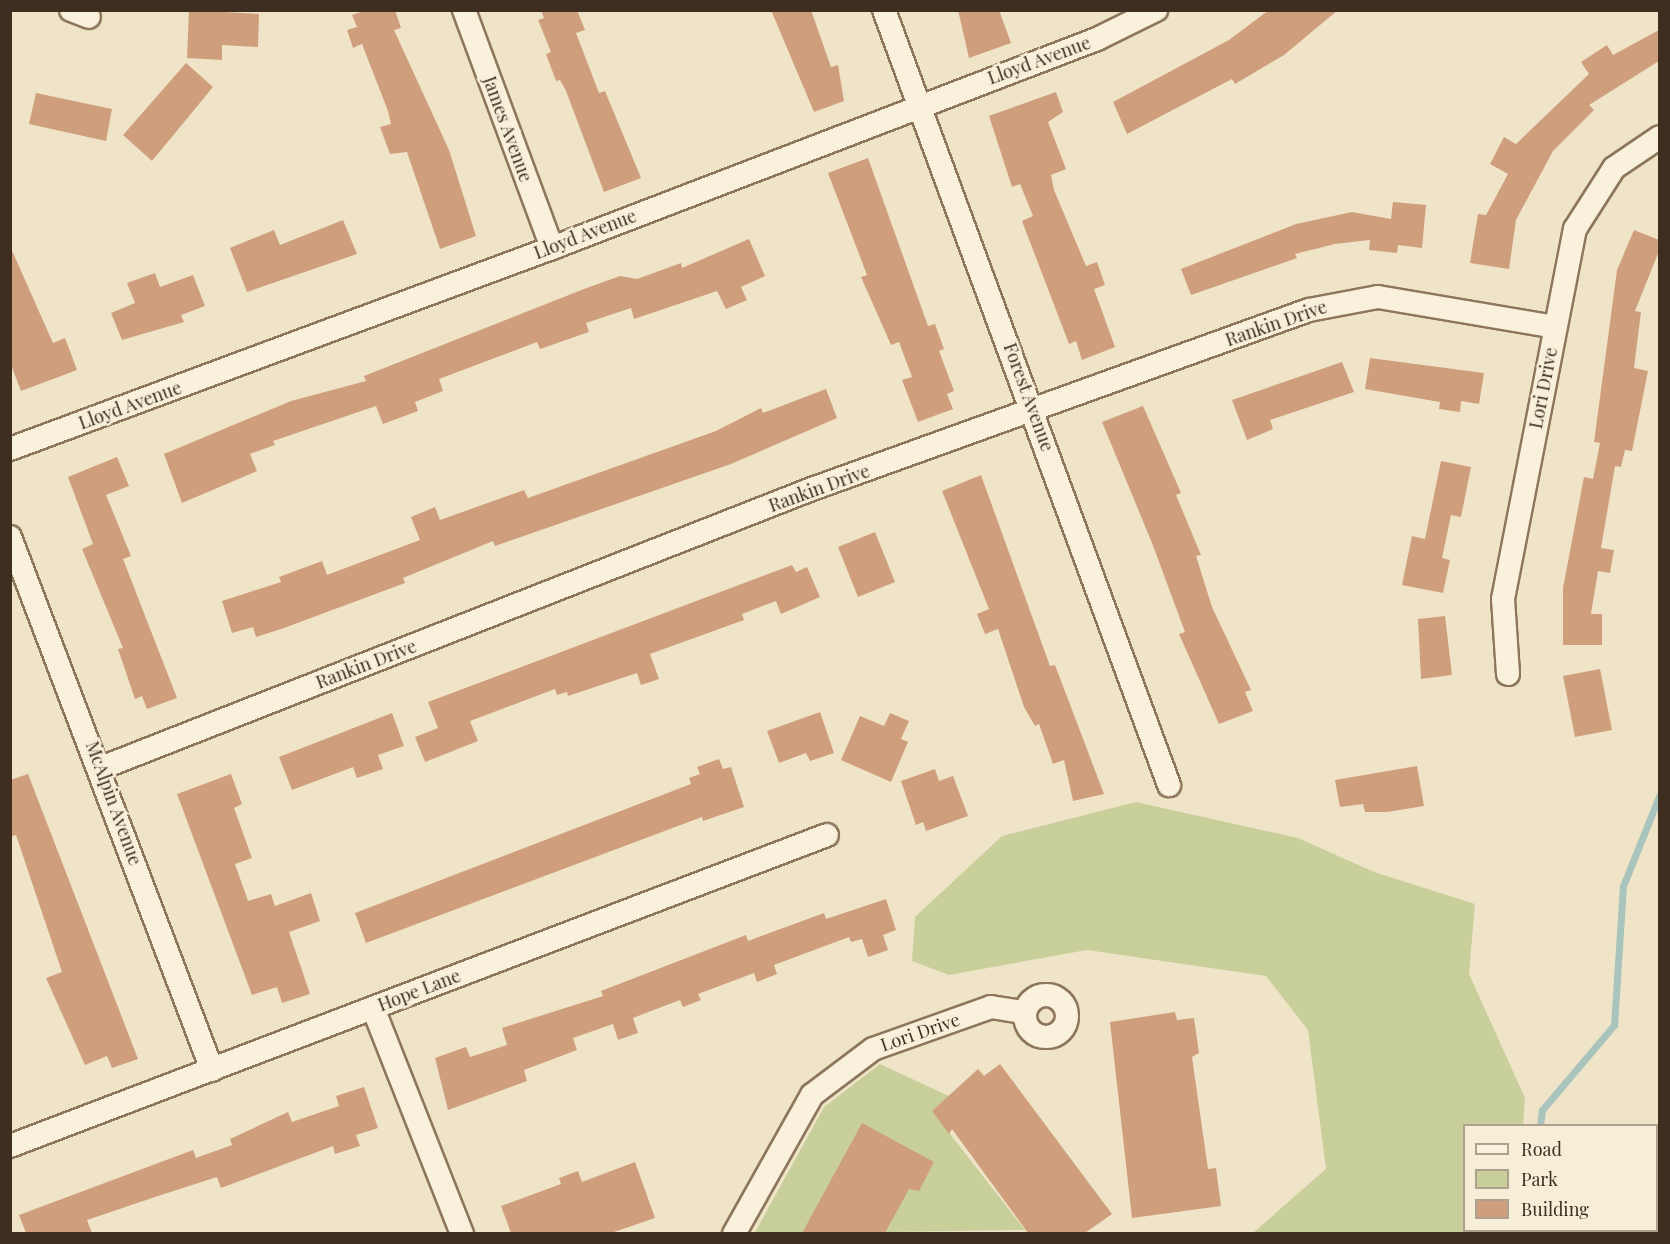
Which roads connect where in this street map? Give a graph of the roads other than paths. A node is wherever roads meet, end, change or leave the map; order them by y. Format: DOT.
graph roads {
  1 [pos="464,10"];
  2 [pos="884,10"];
  3 [pos="1156,10"];
  4 [pos="920,104"];
  5 [pos="1659,137"];
  6 [pos="552,248"];
  7 [pos="1554,327"];
  8 [pos="1034,412"];
  9 [pos="10,449"];
  10 [pos="10,537"];
  11 [pos="1508,674"];
  12 [pos="101,768"];
  13 [pos="1169,785"];
  14 [pos="827,835"];
  15 [pos="373,1008"];
  16 [pos="1022,1012"];
  17 [pos="212,1070"];
  18 [pos="10,1146"];
  19 [pos="462,1233"];
  20 [pos="734,1233"];
  1 -- 6 [label="street, James Avenue"];
  2 -- 4 [label="street, Forest Avenue"];
  3 -- 4 [label="street, Lloyd Avenue"];
  4 -- 6 [label="street, Lloyd Avenue"];
  4 -- 8 [label="street, Forest Avenue"];
  5 -- 7 [label="street, Lori Drive"];
  6 -- 9 [label="street, Lloyd Avenue"];
  7 -- 8 [label="street, Rankin Drive"];
  7 -- 11 [label="street, Lori Drive"];
  8 -- 12 [label="street, Rankin Drive"];
  8 -- 13 [label="street, Forest Avenue"];
  10 -- 12 [label="street, McAlpin Avenue"];
  12 -- 17 [label="street, McAlpin Avenue"];
  14 -- 15 [label="street, Hope Lane"];
  15 -- 17 [label="street, Hope Lane"];
  15 -- 19 [label="street"];
  16 -- 20 [label="street, Lori Drive"];
  17 -- 18 [label="street, Hope Lane"];
}
